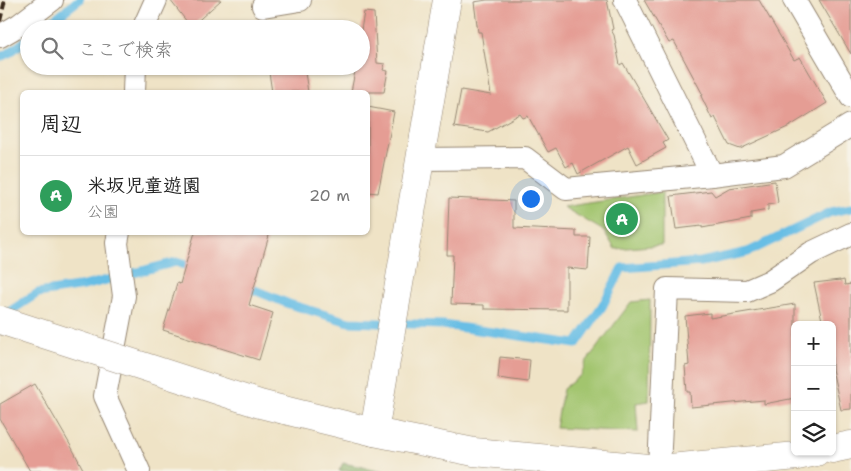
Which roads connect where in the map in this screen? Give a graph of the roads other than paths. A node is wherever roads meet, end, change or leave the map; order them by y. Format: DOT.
graph roads {
  1 [pos="52,0"];
  2 [pos="156,0"];
  3 [pos="300,0"];
  4 [pos="447,0"];
  5 [pos="625,0"];
  6 [pos="794,0"];
  7 [pos="263,6"];
  8 [pos="26,20"];
  9 [pos="147,20"];
  10 [pos="20,24"];
  11 [pos="0,36"];
  12 [pos="135,75"];
  13 [pos="134,90"];
  14 [pos="851,97"];
  15 [pos="851,125"];
  16 [pos="420,159"];
  17 [pos="712,175"];
  18 [pos="851,234"];
  19 [pos="118,235"];
  20 [pos="0,320"];
  21 [pos="374,432"];
  22 [pos="851,445"];
  23 [pos="836,448"];
  24 [pos="797,456"];
  25 [pos="539,465"];
  26 [pos="659,469"];
  27 [pos="139,471"];
  1 -- 8 [label="street"];
  2 -- 9 [label="street"];
  3 -- 7 [label="street"];
  4 -- 16 [label="street"];
  5 -- 17 [label="street"];
  6 -- 14 [label="street"];
  10 -- 11 [label="street"];
  12 -- 13 [label="street"];
  15 -- 17 [label="street"];
  16 -- 17 [label="street"];
  16 -- 21 [label="street"];
  18 -- 26 [label="street"];
  19 -- 27 [label="street"];
  20 -- 21 [label="street, bridge"];
  21 -- 25 [label="street"];
  22 -- 23 [label="street"];
  24 -- 26 [label="street"];
  25 -- 26 [label="street"];
}
